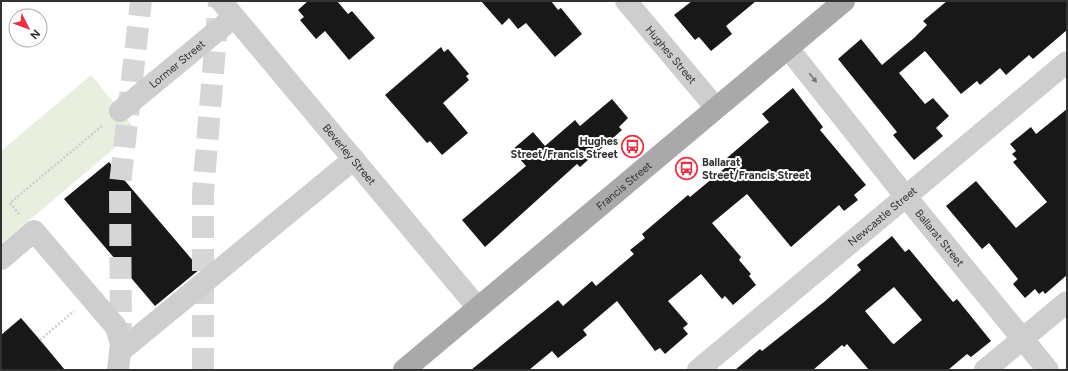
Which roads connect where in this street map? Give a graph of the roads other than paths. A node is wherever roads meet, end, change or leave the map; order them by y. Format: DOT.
graph roads {
  1 [pos="626,1"];
  2 [pos="844,1"];
  3 [pos="228,9"];
  4 [pos="788,48"];
  5 [pos="1067,62"];
  6 [pos="716,108"];
  7 [pos="120,111"];
  8 [pos="354,159"];
  9 [pos="906,196"];
  10 [pos="1,259"];
  11 [pos="1067,302"];
  12 [pos="478,308"];
  13 [pos="1022,339"];
  14 [pos="120,360"];
  15 [pos="404,370"];
  16 [pos="698,370"];
  17 [pos="985,370"];
  18 [pos="1048,370"];
  1 -- 6 [label="street, Hughes Street"];
  2 -- 4 [label="main road, Francis Street"];
  3 -- 7 [label="street, Lormer Street"];
  3 -- 8 [label="street, Beverley Street"];
  4 -- 6 [label="main road, Francis Street"];
  4 -- 9 [label="street, Ballarat Street, one-way"];
  5 -- 9 [label="street, Newcastle Street"];
  6 -- 12 [label="main road, Francis Street"];
  8 -- 12 [label="street, Beverley Street"];
  8 -- 14 [label="street"];
  9 -- 13 [label="street, Ballarat Street"];
  9 -- 16 [label="street, Newcastle Street"];
  10 -- 14 [label="street"];
  11 -- 13 [label="street"];
  12 -- 15 [label="main road, Francis Street"];
  13 -- 17 [label="street"];
  13 -- 18 [label="street, Ballarat Street"];
}
